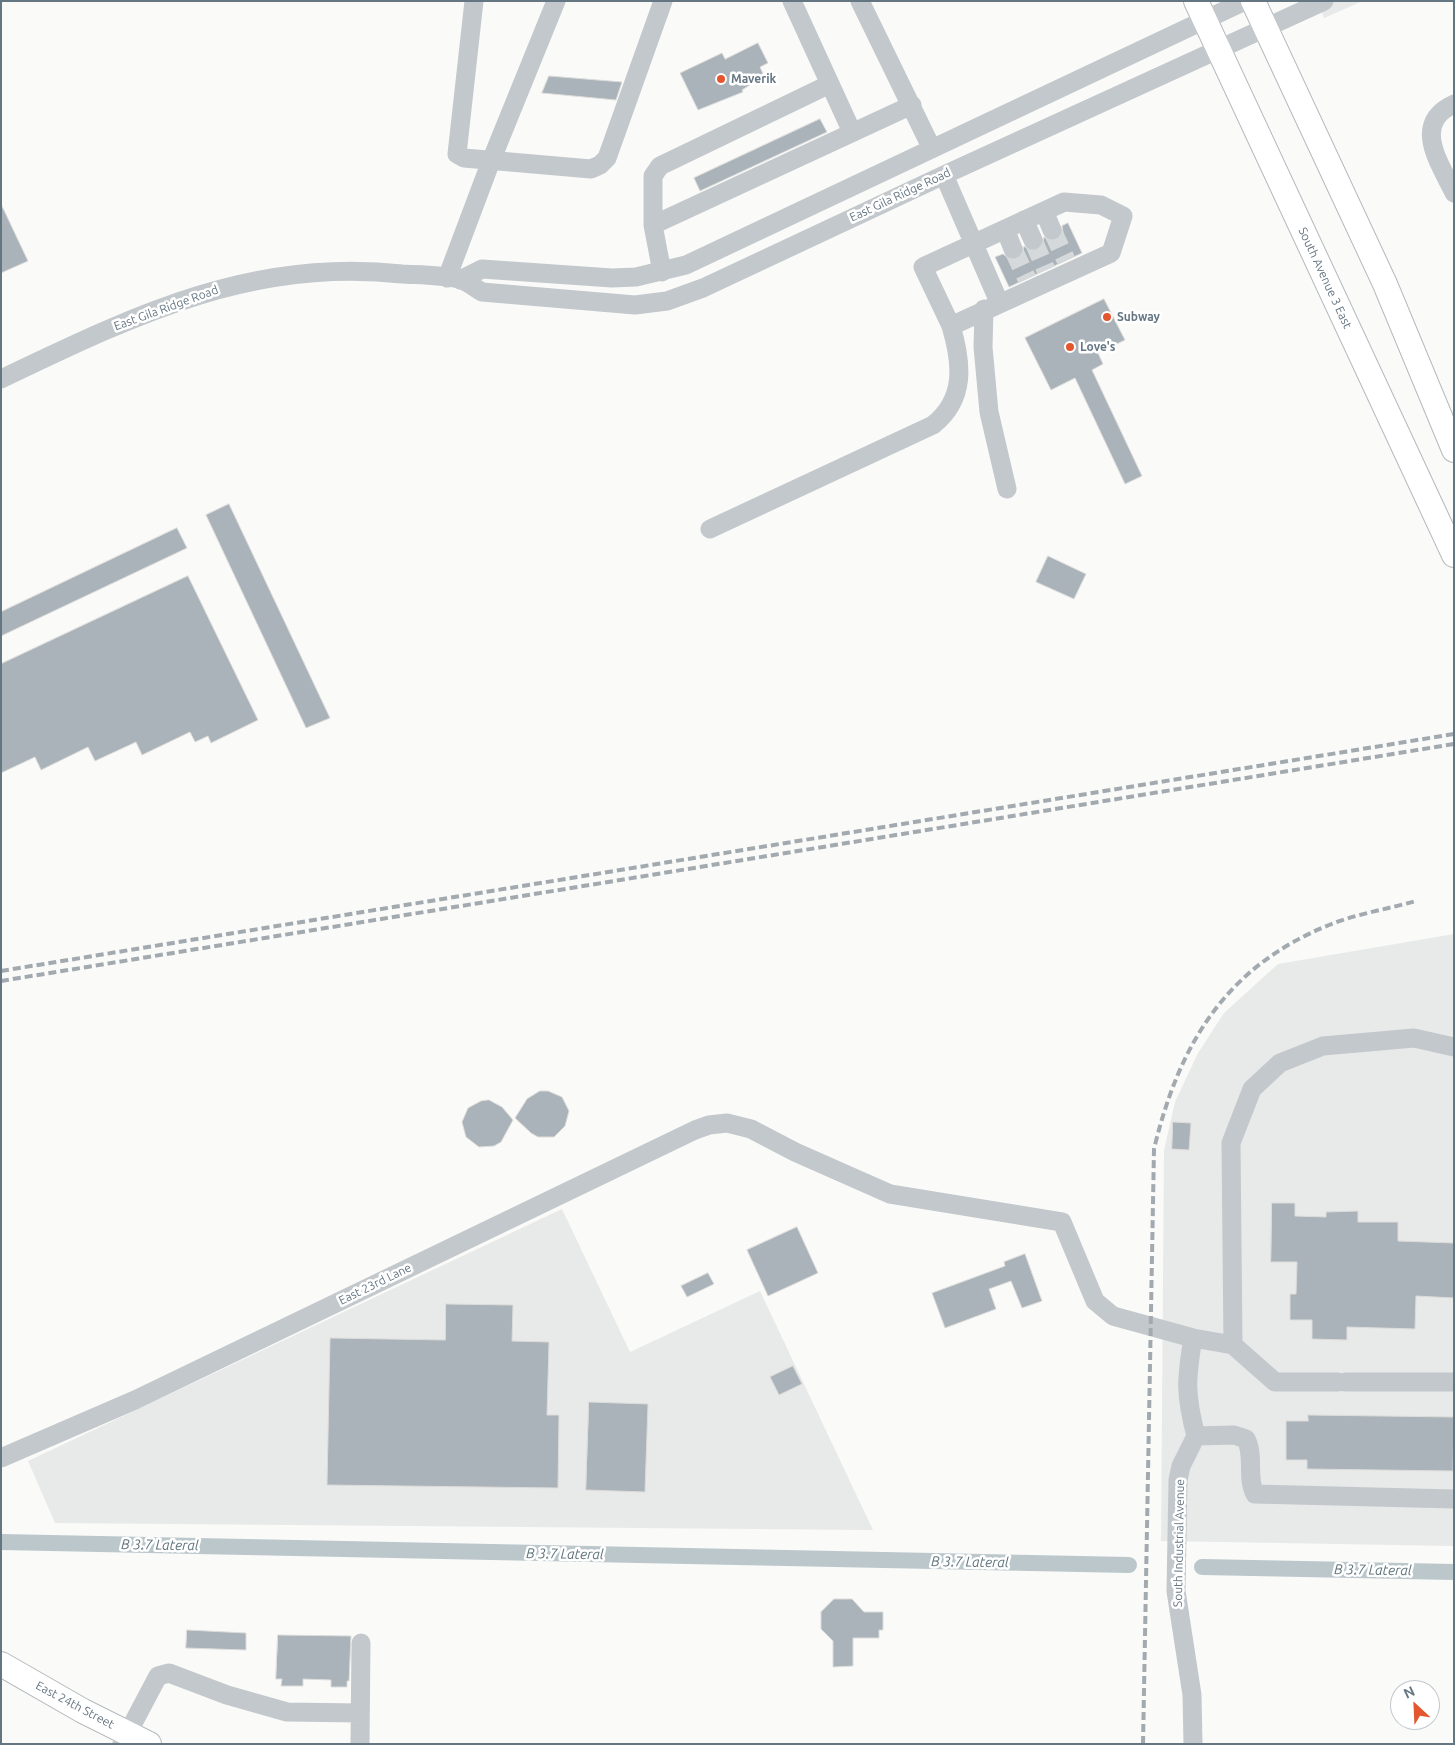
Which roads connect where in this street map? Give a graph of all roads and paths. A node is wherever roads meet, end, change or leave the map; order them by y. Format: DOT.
graph roads {
  1 [pos="474,1"];
  2 [pos="556,1"];
  3 [pos="663,1"];
  4 [pos="792,1"];
  5 [pos="860,1"];
  6 [pos="1245,1"];
  7 [pos="1253,1"];
  8 [pos="1324,1"];
  9 [pos="1200,11"];
  10 [pos="1265,28"];
  11 [pos="1219,49"];
  12 [pos="830,84"];
  13 [pos="1454,104"];
  14 [pos="912,105"];
  15 [pos="852,132"];
  16 [pos="932,150"];
  17 [pos="491,161"];
  18 [pos="944,175"];
  19 [pos="1454,193"];
  20 [pos="1044,211"];
  21 [pos="1024,220"];
  22 [pos="653,224"];
  23 [pos="1005,229"];
  24 [pos="1052,230"];
  25 [pos="1033,240"];
  26 [pos="973,243"];
  27 [pos="1014,249"];
  28 [pos="662,272"];
  29 [pos="453,279"];
  30 [pos="992,306"];
  31 [pos="951,326"];
  32 [pos="1,378"];
  33 [pos="1454,450"];
  34 [pos="1007,489"];
  35 [pos="710,529"];
  36 [pos="1454,555"];
  37 [pos="1454,1047"];
  38 [pos="1193,1338"];
  39 [pos="1233,1344"];
  40 [pos="1454,1382"];
  41 [pos="1196,1436"];
  42 [pos="1,1458"];
  43 [pos="1454,1499"];
  44 [pos="361,1643"];
  45 [pos="1,1664"];
  46 [pos="360,1714"];
  47 [pos="125,1738"];
  48 [pos="149,1744"];
  49 [pos="360,1744"];
  50 [pos="1193,1744"];
  1 -- 17 [label="street"];
  2 -- 17 [label="street"];
  3 -- 17 [label="street"];
  4 -- 12 [label="street"];
  5 -- 14 [label="street"];
  6 -- 9 [label="street"];
  7 -- 10 [label="main road"];
  8 -- 10 [label="street, East Gila Ridge Road"];
  9 -- 11 [label="main road, South Avenue 3 East"];
  9 -- 16 [label="street"];
  10 -- 11 [label="street, East Gila Ridge Road"];
  10 -- 33 [label="main road"];
  11 -- 18 [label="street, East Gila Ridge Road"];
  11 -- 36 [label="main road, South Avenue 3 East"];
  12 -- 15 [label="street"];
  12 -- 22 [label="street"];
  13 -- 19 [label="street"];
  14 -- 15 [label="street"];
  14 -- 16 [label="street"];
  15 -- 22 [label="street"];
  16 -- 28 [label="street"];
  17 -- 29 [label="street"];
  18 -- 26 [label="street"];
  18 -- 29 [label="street, East Gila Ridge Road"];
  20 -- 21 [label="street"];
  20 -- 24 [label="street"];
  20 -- 30 [label="street"];
  21 -- 23 [label="street"];
  21 -- 25 [label="street"];
  22 -- 28 [label="street"];
  23 -- 26 [label="street"];
  23 -- 27 [label="street"];
  26 -- 30 [label="street"];
  26 -- 31 [label="street"];
  28 -- 29 [label="street"];
  29 -- 32 [label="street, East Gila Ridge Road"];
  30 -- 31 [label="street"];
  30 -- 34 [label="street"];
  31 -- 35 [label="street"];
  37 -- 39 [label="street"];
  38 -- 39 [label="street"];
  38 -- 41 [label="street"];
  38 -- 42 [label="street, East 23rd Lane"];
  39 -- 40 [label="street"];
  41 -- 43 [label="street"];
  41 -- 50 [label="street, South Industrial Avenue"];
  44 -- 46 [label="street"];
  45 -- 47 [label="main road, East 24th Street"];
  46 -- 47 [label="street"];
  46 -- 49 [label="street"];
  47 -- 48 [label="main road, East 24th Street"];
}
